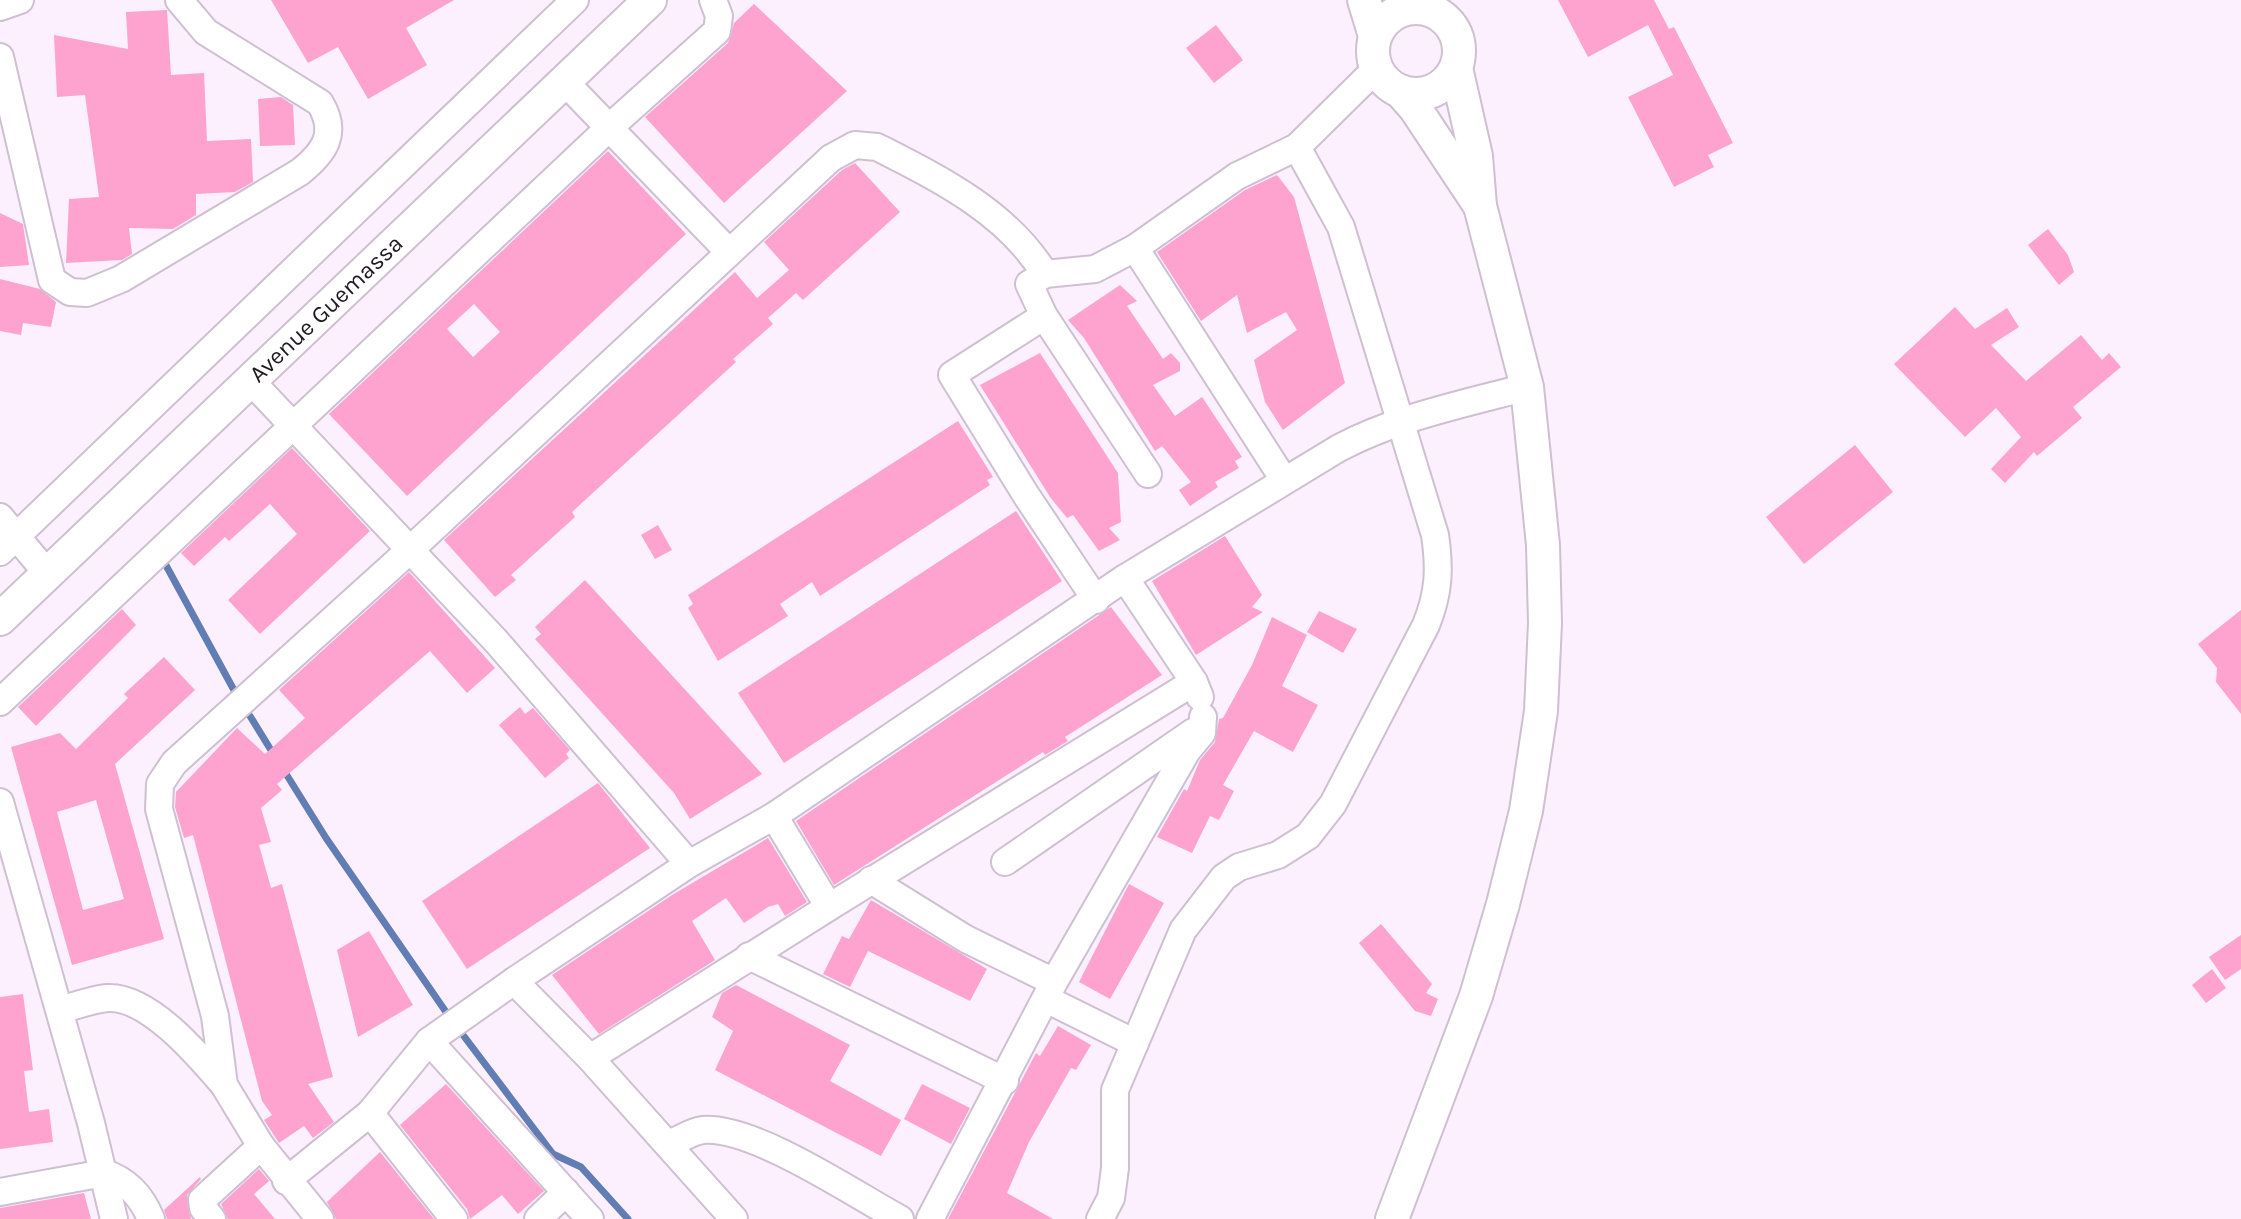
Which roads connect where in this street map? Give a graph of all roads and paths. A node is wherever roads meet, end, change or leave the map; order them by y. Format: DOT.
graph roads {
  1 [pos="20,0"];
  2 [pos="179,0"];
  3 [pos="575,0"];
  4 [pos="650,0"];
  5 [pos="713,0"];
  6 [pos="1364,0"];
  7 [pos="1419,4"];
  8 [pos="0,7"];
  9 [pos="1375,36"];
  10 [pos="0,57"];
  11 [pos="1456,68"];
  12 [pos="1376,69"];
  13 [pos="564,81"];
  14 [pos="1400,91"];
  15 [pos="611,126"];
  16 [pos="1297,147"];
  17 [pos="1480,206"];
  18 [pos="1135,248"];
  19 [pos="729,252"];
  20 [pos="1045,274"];
  21 [pos="1044,316"];
  22 [pos="249,379"];
  23 [pos="1527,387"];
  24 [pos="1402,420"];
  25 [pos="294,424"];
  26 [pos="1148,474"];
  27 [pos="1284,480"];
  28 [pos="6,535"];
  29 [pos="411,549"];
  30 [pos="47,573"];
  31 [pos="1125,578"];
  32 [pos="1096,600"];
  33 [pos="0,619"];
  34 [pos="1194,682"];
  35 [pos="0,702"];
  36 [pos="1203,717"];
  37 [pos="0,802"];
  38 [pos="774,816"];
  39 [pos="1005,862"];
  40 [pos="689,864"];
  41 [pos="871,880"];
  42 [pos="829,907"];
  43 [pos="749,956"];
  44 [pos="514,981"];
  45 [pos="1050,991"];
  46 [pos="60,1010"];
  47 [pos="429,1041"];
  48 [pos="1135,1043"];
  49 [pos="590,1058"];
  50 [pos="1005,1081"];
  51 [pos="224,1085"];
  52 [pos="370,1113"];
  53 [pos="669,1144"];
  54 [pos="261,1146"];
  55 [pos="104,1173"];
  56 [pos="286,1181"];
  57 [pos="0,1192"];
  58 [pos="566,1192"];
  59 [pos="114,1219"];
  60 [pos="151,1219"];
  61 [pos="212,1219"];
  62 [pos="320,1219"];
  63 [pos="454,1219"];
  64 [pos="538,1219"];
  65 [pos="590,1219"];
  66 [pos="734,1219"];
  67 [pos="900,1219"];
  68 [pos="930,1219"];
  69 [pos="1100,1219"];
  70 [pos="1392,1219"];
  1 -- 8 [label="street"];
  2 -- 10 [label="street"];
  3 -- 28 [label="street"];
  4 -- 13 [label="main road, Avenue Guemassa"];
  5 -- 15 [label="street"];
  6 -- 9 [label="main road"];
  7 -- 9 [label="main road"];
  7 -- 11 [label="main road"];
  9 -- 12 [label="main road"];
  11 -- 14 [label="main road"];
  11 -- 17 [label="main road"];
  12 -- 14 [label="main road"];
  12 -- 16 [label="street"];
  13 -- 15 [label="street"];
  13 -- 22 [label="main road, Avenue Guemassa"];
  14 -- 17 [label="main road"];
  15 -- 19 [label="street"];
  15 -- 25 [label="street"];
  16 -- 18 [label="street"];
  16 -- 24 [label="street"];
  17 -- 23 [label="main road"];
  18 -- 20 [label="street"];
  18 -- 27 [label="street"];
  19 -- 20 [label="street"];
  19 -- 29 [label="street"];
  20 -- 21 [label="street"];
  21 -- 26 [label="street"];
  21 -- 32 [label="street"];
  22 -- 25 [label="street"];
  22 -- 30 [label="main road, Avenue Guemassa"];
  23 -- 24 [label="street"];
  23 -- 70 [label="main road"];
  24 -- 27 [label="street"];
  24 -- 48 [label="street"];
  25 -- 29 [label="street"];
  25 -- 35 [label="street"];
  27 -- 31 [label="street"];
  28 -- 30 [label="street"];
  29 -- 40 [label="street"];
  29 -- 51 [label="street"];
  30 -- 33 [label="main road, Avenue Guemassa"];
  31 -- 32 [label="street"];
  31 -- 34 [label="street"];
  32 -- 38 [label="street"];
  34 -- 36 [label="street"];
  34 -- 41 [label="street"];
  36 -- 39 [label="street"];
  36 -- 45 [label="street"];
  37 -- 46 [label="street"];
  38 -- 40 [label="street"];
  38 -- 42 [label="street"];
  40 -- 44 [label="street"];
  41 -- 42 [label="street"];
  41 -- 45 [label="street"];
  42 -- 43 [label="street"];
  43 -- 49 [label="street"];
  43 -- 50 [label="street"];
  44 -- 47 [label="street"];
  44 -- 49 [label="street"];
  45 -- 48 [label="street"];
  45 -- 50 [label="street"];
  46 -- 51 [label="street"];
  46 -- 55 [label="street"];
  47 -- 52 [label="street"];
  47 -- 58 [label="street"];
  48 -- 69 [label="street"];
  49 -- 53 [label="street"];
  50 -- 68 [label="street"];
  51 -- 54 [label="street"];
  52 -- 56 [label="street"];
  52 -- 63 [label="street"];
  53 -- 66 [label="street"];
  53 -- 67 [label="street"];
  54 -- 56 [label="street"];
  54 -- 61 [label="street"];
  55 -- 57 [label="street"];
  55 -- 59 [label="street"];
  55 -- 60 [label="street"];
  56 -- 62 [label="street"];
  58 -- 64 [label="street"];
  58 -- 65 [label="street"];
}
